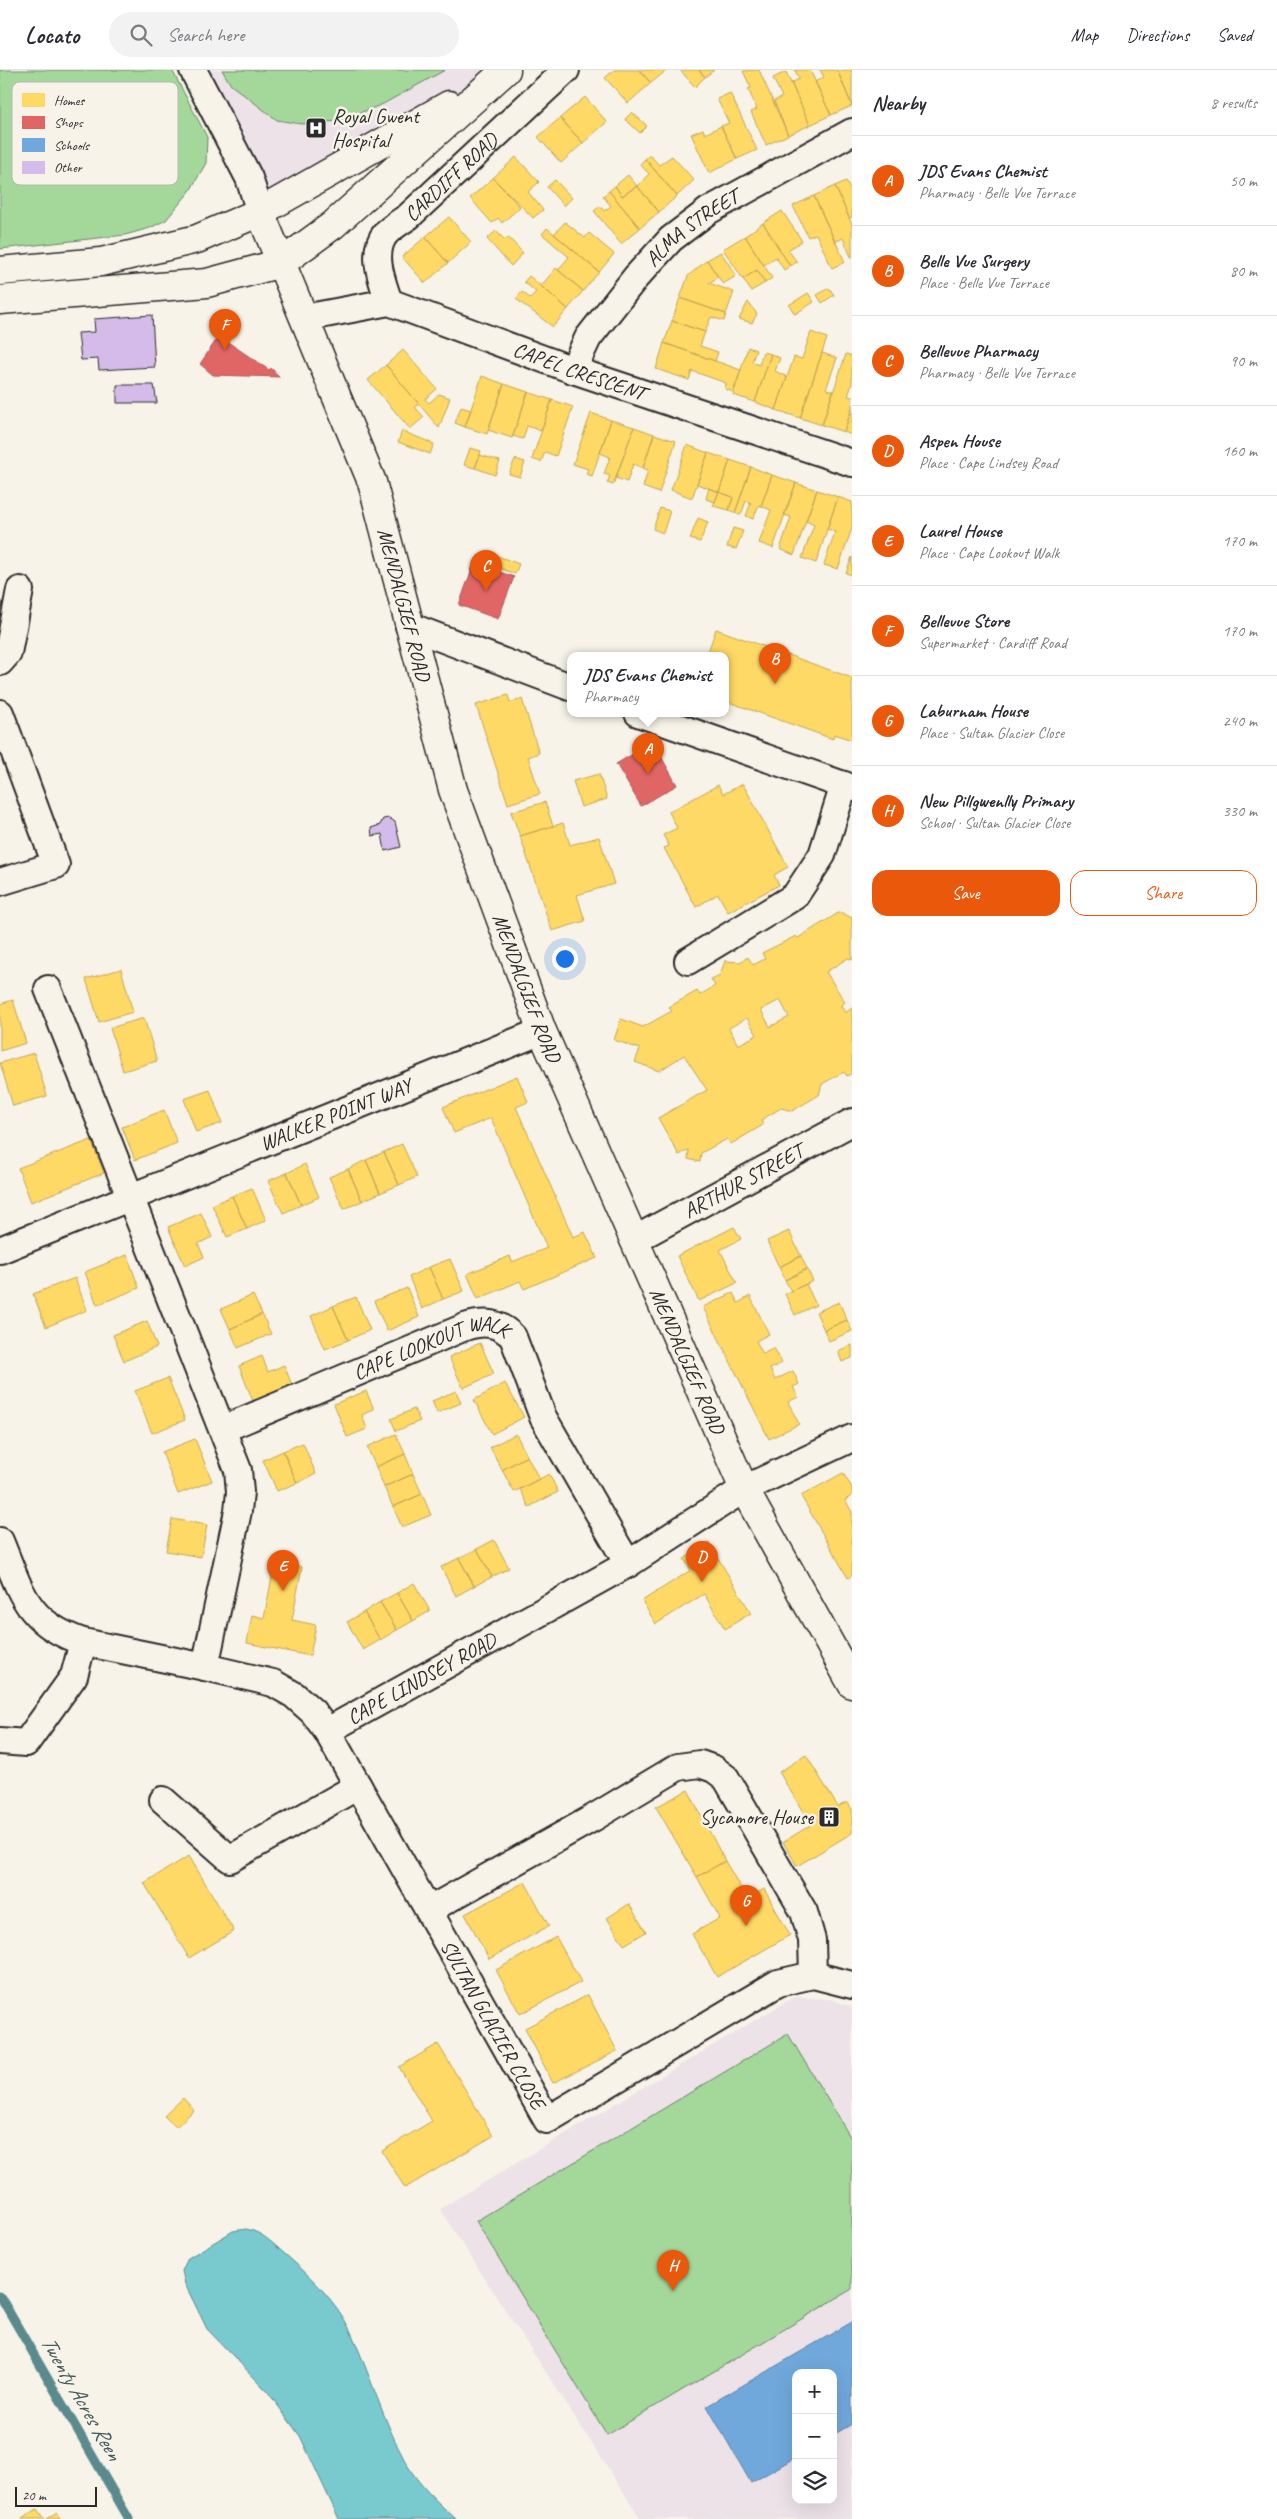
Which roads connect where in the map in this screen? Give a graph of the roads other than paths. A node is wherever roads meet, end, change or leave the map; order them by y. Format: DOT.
graph roads {
  1 [pos="193,70"];
  2 [pos="500,70"];
  3 [pos="506,70"];
  4 [pos="566,70"];
  5 [pos="852,132"];
  6 [pos="260,212"];
  7 [pos="280,263"];
  8 [pos="0,271"];
  9 [pos="0,300"];
  10 [pos="389,302"];
  11 [pos="304,318"];
  12 [pos="574,370"];
  13 [pos="852,462"];
  14 [pos="20,590"];
  15 [pos="409,626"];
  16 [pos="0,662"];
  17 [pos="567,686"];
  18 [pos="0,713"];
  19 [pos="650,717"];
  20 [pos="848,786"];
  21 [pos="0,882"];
  22 [pos="688,961"];
  23 [pos="48,989"];
  24 [pos="542,1031"];
  25 [pos="852,1122"];
  26 [pos="131,1197"];
  27 [pos="634,1240"];
  28 [pos="0,1250"];
  29 [pos="223,1430"];
  30 [pos="852,1438"];
  31 [pos="744,1489"];
  32 [pos="0,1541"];
  33 [pos="628,1564"];
  34 [pos="9,1591"];
  35 [pos="83,1642"];
  36 [pos="205,1666"];
  37 [pos="852,1684"];
  38 [pos="327,1731"];
  39 [pos="0,1741"];
  40 [pos="358,1786"];
  41 [pos="163,1800"];
  42 [pos="429,1910"];
  43 [pos="813,1976"];
  44 [pos="852,1985"];
  1 -- 6 [label="street"];
  2 -- 6 [label="street"];
  3 -- 7 [label="street, CARDIFF ROAD"];
  4 -- 10 [label="street, CARDIFF ROAD"];
  5 -- 12 [label="street, ALMA STREET"];
  6 -- 7 [label="street"];
  6 -- 8 [label="street"];
  7 -- 9 [label="street, CARDIFF ROAD"];
  7 -- 11 [label="street, MENDALGIEF ROAD"];
  10 -- 11 [label="street"];
  10 -- 12 [label="street, CAPEL CRESCENT"];
  11 -- 15 [label="street, MENDALGIEF ROAD"];
  12 -- 13 [label="street, CAPEL CRESCENT"];
  14 -- 16 [label="street"];
  15 -- 17 [label="street"];
  15 -- 24 [label="street, MENDALGIEF ROAD"];
  18 -- 21 [label="street"];
  19 -- 20 [label="street"];
  20 -- 22 [label="street"];
  23 -- 26 [label="street"];
  24 -- 26 [label="street, WALKER POINT WAY"];
  24 -- 27 [label="street, MENDALGIEF ROAD"];
  25 -- 27 [label="street, ARTHUR STREET"];
  26 -- 28 [label="street, WALKER POINT WAY"];
  26 -- 29 [label="street"];
  27 -- 31 [label="street, MENDALGIEF ROAD"];
  29 -- 33 [label="street, CAPE LOOKOUT WALK"];
  29 -- 36 [label="street"];
  30 -- 31 [label="street, CAPE LINDSEY ROAD"];
  31 -- 33 [label="street, CAPE LINDSEY ROAD"];
  31 -- 37 [label="street, MENDALGIEF ROAD"];
  32 -- 34 [label="street, CAPE LINDSEY ROAD"];
  33 -- 38 [label="street, CAPE LINDSEY ROAD"];
  34 -- 35 [label="street, CAPE LINDSEY ROAD"];
  35 -- 36 [label="street, CAPE LINDSEY ROAD"];
  35 -- 39 [label="street"];
  36 -- 38 [label="street, CAPE LINDSEY ROAD"];
  38 -- 40 [label="street, SULTAN GLACIER CLOSE"];
  40 -- 41 [label="street"];
  40 -- 42 [label="street, SULTAN GLACIER CLOSE"];
  42 -- 43 [label="street, SULTAN GLACIER CLOSE"];
  42 -- 43 [label="street"];
  43 -- 44 [label="street, SULTAN GLACIER CLOSE"];
}
